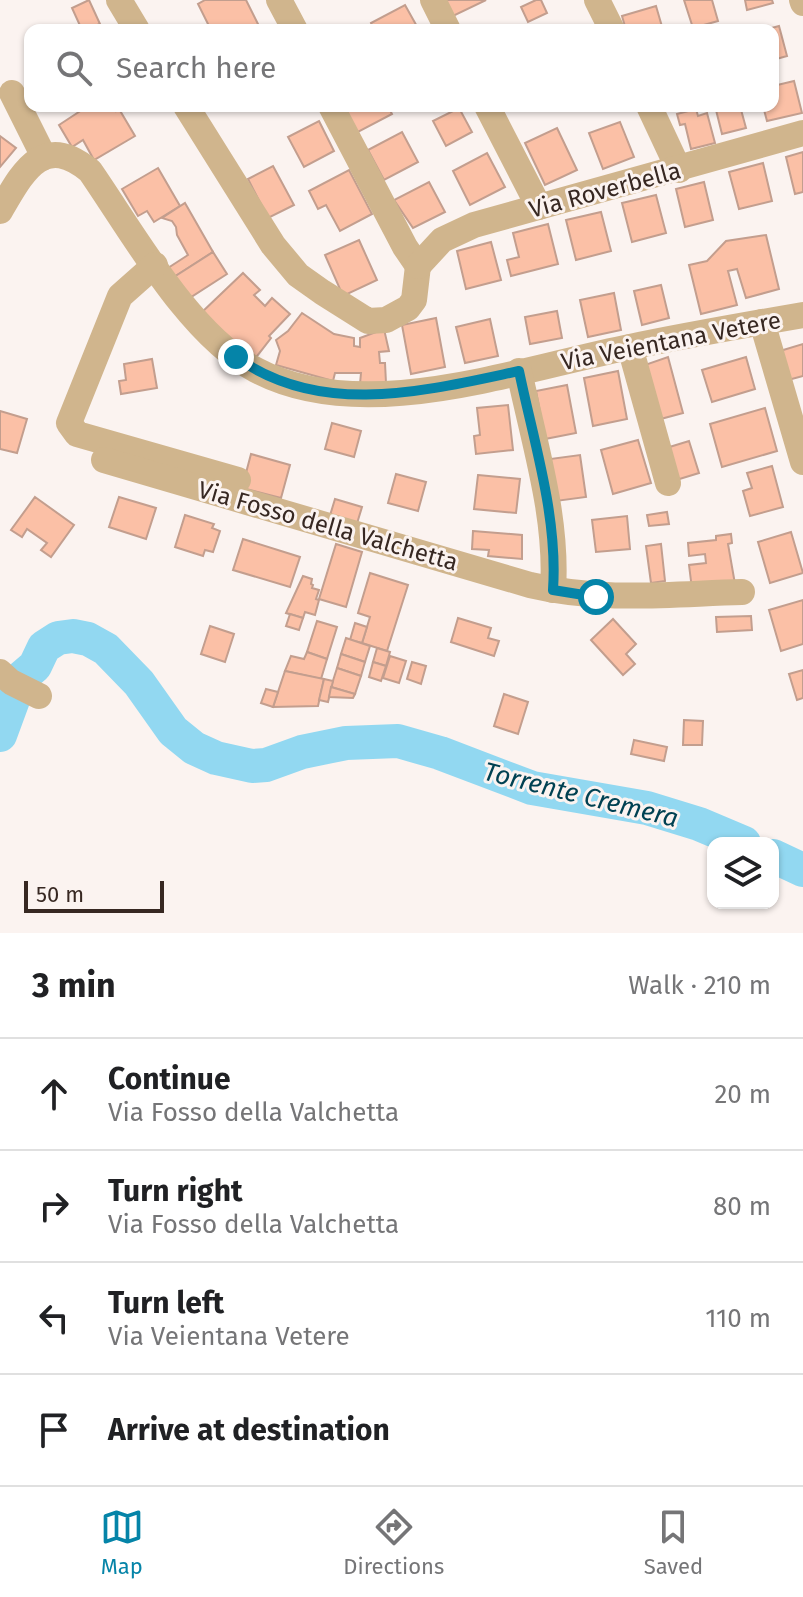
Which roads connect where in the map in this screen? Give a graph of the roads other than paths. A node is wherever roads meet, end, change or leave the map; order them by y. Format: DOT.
graph roads {
  1 [pos="119,0"];
  2 [pos="279,0"];
  3 [pos="433,0"];
  4 [pos="597,0"];
  5 [pos="133,24"];
  6 [pos="292,24"];
  7 [pos="445,24"];
  8 [pos="609,24"];
  9 [pos="12,93"];
  10 [pos="190,112"];
  11 [pos="334,112"];
  12 [pos="490,112"];
  13 [pos="652,112"];
  14 [pos="803,133"];
  15 [pos="44,157"];
  16 [pos="679,170"];
  17 [pos="539,207"];
  18 [pos="0,211"];
  19 [pos="155,265"];
  20 [pos="418,266"];
  21 [pos="803,315"];
  22 [pos="762,322"];
  23 [pos="630,347"];
  24 [pos="519,371"];
  25 [pos="104,460"];
  26 [pos="803,462"];
  27 [pos="238,480"];
  28 [pos="668,483"];
  29 [pos="553,590"];
  30 [pos="742,592"];
  1 -- 5 [label="street"];
  2 -- 6 [label="street"];
  3 -- 7 [label="street"];
  4 -- 8 [label="street"];
  9 -- 15 [label="street"];
  10 -- 20 [label="street"];
  11 -- 20 [label="street"];
  12 -- 17 [label="street"];
  13 -- 16 [label="street"];
  14 -- 16 [label="street, Via Roverbella"];
  15 -- 18 [label="street"];
  15 -- 19 [label="street, Via Veientana Vetere"];
  16 -- 17 [label="street, Via Roverbella"];
  17 -- 20 [label="street, Via Roverbella"];
  19 -- 24 [label="street, Via Veientana Vetere"];
  19 -- 27 [label="street"];
  21 -- 22 [label="street, Via Veientana Vetere"];
  22 -- 23 [label="street, Via Veientana Vetere"];
  22 -- 26 [label="street"];
  23 -- 24 [label="street, Via Veientana Vetere"];
  23 -- 28 [label="street"];
  24 -- 29 [label="street"];
  25 -- 29 [label="street, Via Fosso della Valchetta"];
  29 -- 30 [label="street, Via Fosso della Valchetta"];
}
